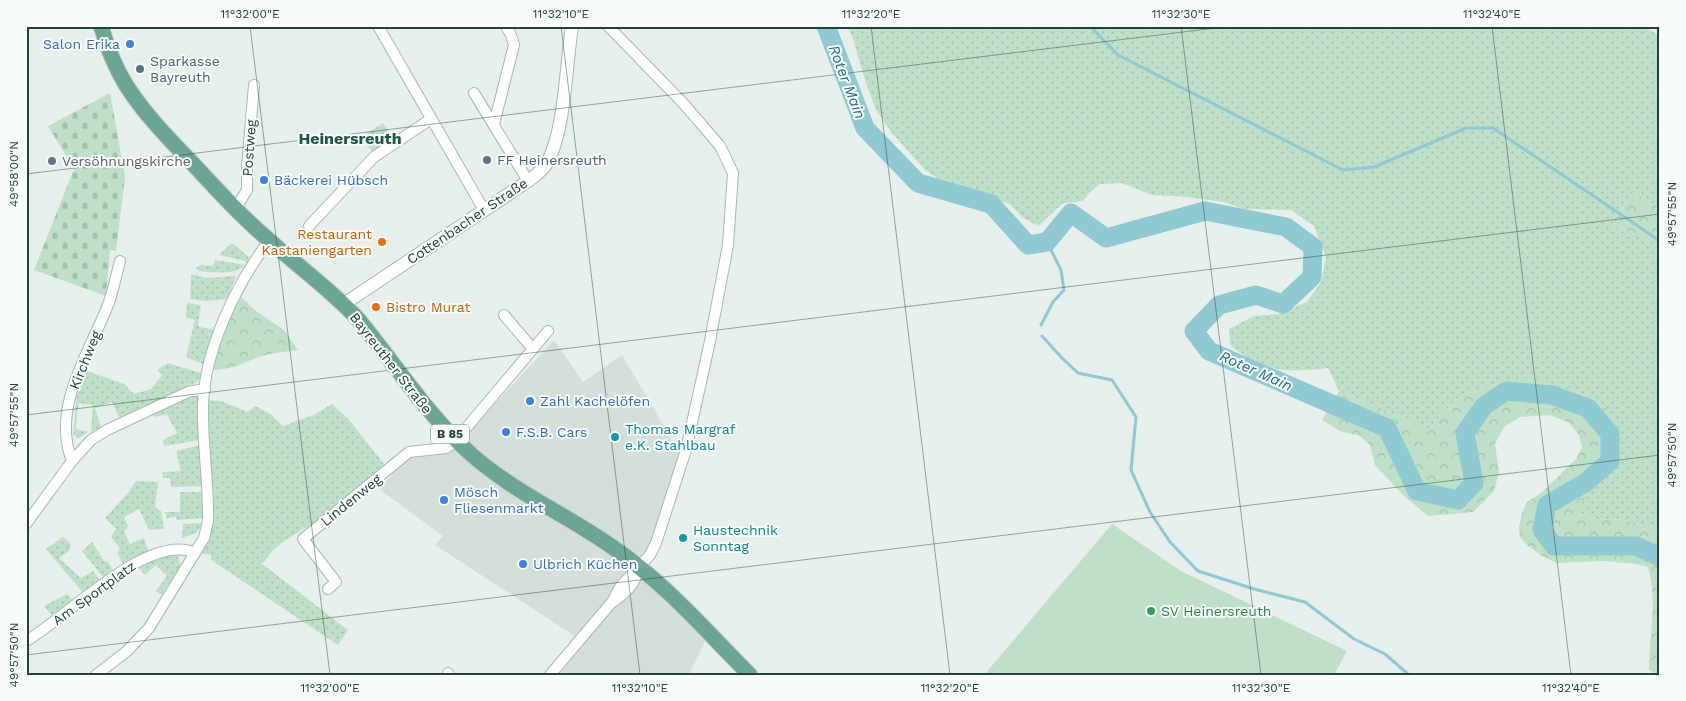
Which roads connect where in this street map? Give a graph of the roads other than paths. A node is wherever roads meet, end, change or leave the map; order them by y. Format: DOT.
graph roads {
  1 [pos="101,26"];
  2 [pos="378,26"];
  3 [pos="506,26"];
  4 [pos="572,26"];
  5 [pos="608,26"];
  6 [pos="254,85"];
  7 [pos="474,93"];
  8 [pos="431,119"];
  9 [pos="494,124"];
  10 [pos="528,181"];
  11 [pos="236,208"];
  12 [pos="484,210"];
  13 [pos="309,226"];
  14 [pos="269,241"];
  15 [pos="120,261"];
  16 [pos="344,304"];
  17 [pos="504,315"];
  18 [pos="548,331"];
  19 [pos="532,348"];
  20 [pos="205,389"];
  21 [pos="456,440"];
  22 [pos="72,461"];
  23 [pos="26,524"];
  24 [pos="194,553"];
  25 [pos="640,567"];
  26 [pos="328,589"];
  27 [pos="26,641"];
  28 [pos="96,675"];
  29 [pos="550,675"];
  30 [pos="750,675"];
  1 -- 11 [label="main road, Bayreuther Straße / B 85"];
  2 -- 8 [label="street"];
  3 -- 9 [label="street"];
  4 -- 10 [label="street, Cottenbacher Straße"];
  5 -- 25 [label="street"];
  6 -- 11 [label="street, Postweg"];
  7 -- 9 [label="street"];
  8 -- 12 [label="street"];
  8 -- 13 [label="street"];
  9 -- 10 [label="street"];
  10 -- 12 [label="street, Cottenbacher Straße"];
  11 -- 14 [label="main road, Bayreuther Straße / B 85"];
  12 -- 16 [label="street, Cottenbacher Straße"];
  14 -- 16 [label="main road, Bayreuther Straße / B 85"];
  14 -- 20 [label="street"];
  15 -- 22 [label="street, Kirchweg"];
  16 -- 21 [label="main road, Bayreuther Straße / B 85"];
  17 -- 19 [label="street"];
  18 -- 19 [label="street"];
  19 -- 21 [label="street"];
  20 -- 22 [label="street"];
  20 -- 24 [label="street"];
  21 -- 25 [label="main road, Bayreuther Straße / B 85"];
  21 -- 26 [label="street, Lindenweg"];
  22 -- 23 [label="street"];
  24 -- 27 [label="street, Am Sportplatz"];
  24 -- 28 [label="street"];
  25 -- 29 [label="street"];
  25 -- 30 [label="main road, Bayreuther Straße / B 85"];
}
